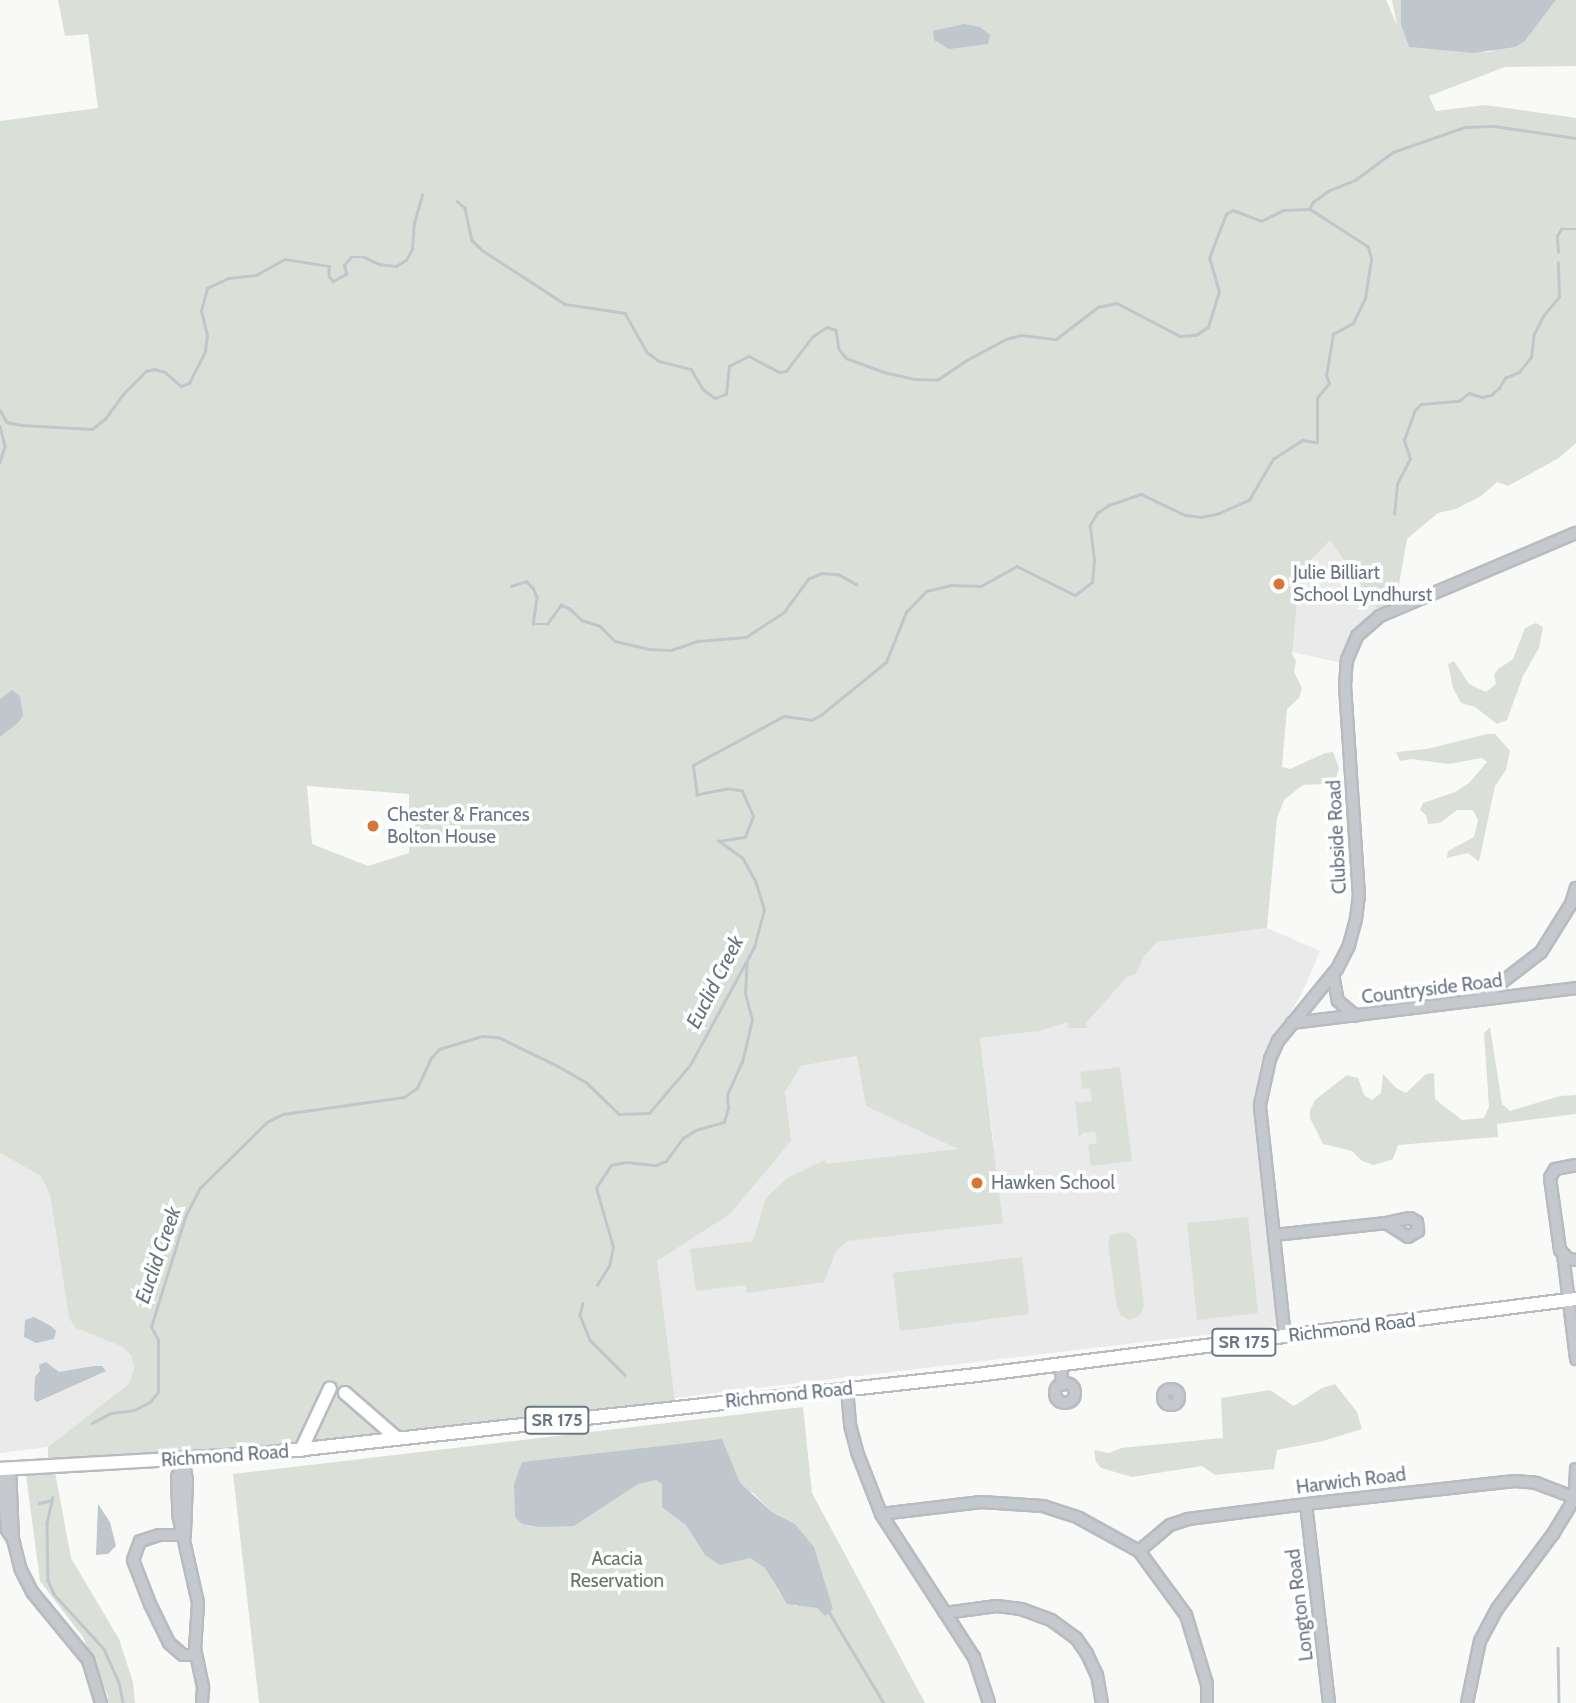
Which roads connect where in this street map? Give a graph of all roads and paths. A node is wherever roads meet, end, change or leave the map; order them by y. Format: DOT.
graph roads {
  1 [pos="1576,533"];
  2 [pos="1576,888"];
  3 [pos="1332,974"];
  4 [pos="1576,988"];
  5 [pos="1479,1000"];
  6 [pos="1356,1016"];
  7 [pos="1292,1024"];
  8 [pos="1576,1165"];
  9 [pos="1386,1223"];
  10 [pos="1274,1236"];
  11 [pos="1563,1254"];
  12 [pos="1576,1262"];
  13 [pos="1573,1300"];
  14 [pos="1285,1337"];
  15 [pos="1576,1359"];
  16 [pos="1060,1365"];
  17 [pos="1062,1385"];
  18 [pos="330,1388"];
  19 [pos="847,1389"];
  20 [pos="345,1393"];
  21 [pos="398,1439"];
  22 [pos="300,1450"];
  23 [pos="184,1460"];
  24 [pos="4,1468"];
  25 [pos="1576,1469"];
  26 [pos="1576,1497"];
  27 [pos="1307,1504"];
  28 [pos="881,1514"];
  29 [pos="185,1535"];
  30 [pos="1139,1551"];
  31 [pos="945,1613"];
  32 [pos="196,1655"];
  33 [pos="101,1703"];
  34 [pos="202,1703"];
  35 [pos="989,1703"];
  36 [pos="1102,1703"];
  37 [pos="1207,1703"];
  38 [pos="1329,1703"];
  39 [pos="1467,1703"];
  1 -- 3 [label="street, Clubside Road"];
  2 -- 5 [label="street"];
  3 -- 6 [label="street"];
  3 -- 7 [label="street, Clubside Road"];
  4 -- 5 [label="street, Countryside Road"];
  5 -- 6 [label="street, Countryside Road"];
  6 -- 7 [label="street, Countryside Road"];
  7 -- 10 [label="street, Clubside Road"];
  8 -- 11 [label="street"];
  9 -- 10 [label="street"];
  10 -- 14 [label="street, Clubside Road"];
  11 -- 12 [label="street"];
  11 -- 13 [label="street"];
  13 -- 14 [label="main road, Richmond Road / SR 175"];
  13 -- 15 [label="street"];
  14 -- 16 [label="main road, Richmond Road / SR 175"];
  16 -- 17 [label="street"];
  16 -- 19 [label="main road, Richmond Road / SR 175"];
  18 -- 22 [label="main road"];
  19 -- 21 [label="main road, Richmond Road / SR 175"];
  19 -- 28 [label="street"];
  20 -- 21 [label="main road"];
  21 -- 22 [label="main road, Richmond Road / SR 175"];
  22 -- 23 [label="main road, Richmond Road / SR 175"];
  23 -- 24 [label="main road, Richmond Road / SR 175"];
  23 -- 29 [label="street"];
  24 -- 33 [label="street"];
  25 -- 26 [label="street"];
  26 -- 27 [label="street, Harwich Road"];
  26 -- 39 [label="street"];
  27 -- 30 [label="street, Harwich Road"];
  27 -- 38 [label="street, Longton Road"];
  28 -- 30 [label="street"];
  28 -- 31 [label="street"];
  29 -- 32 [label="street"];
  29 -- 32 [label="street"];
  30 -- 37 [label="street"];
  31 -- 35 [label="street"];
  31 -- 36 [label="street"];
  32 -- 34 [label="street"];
}
